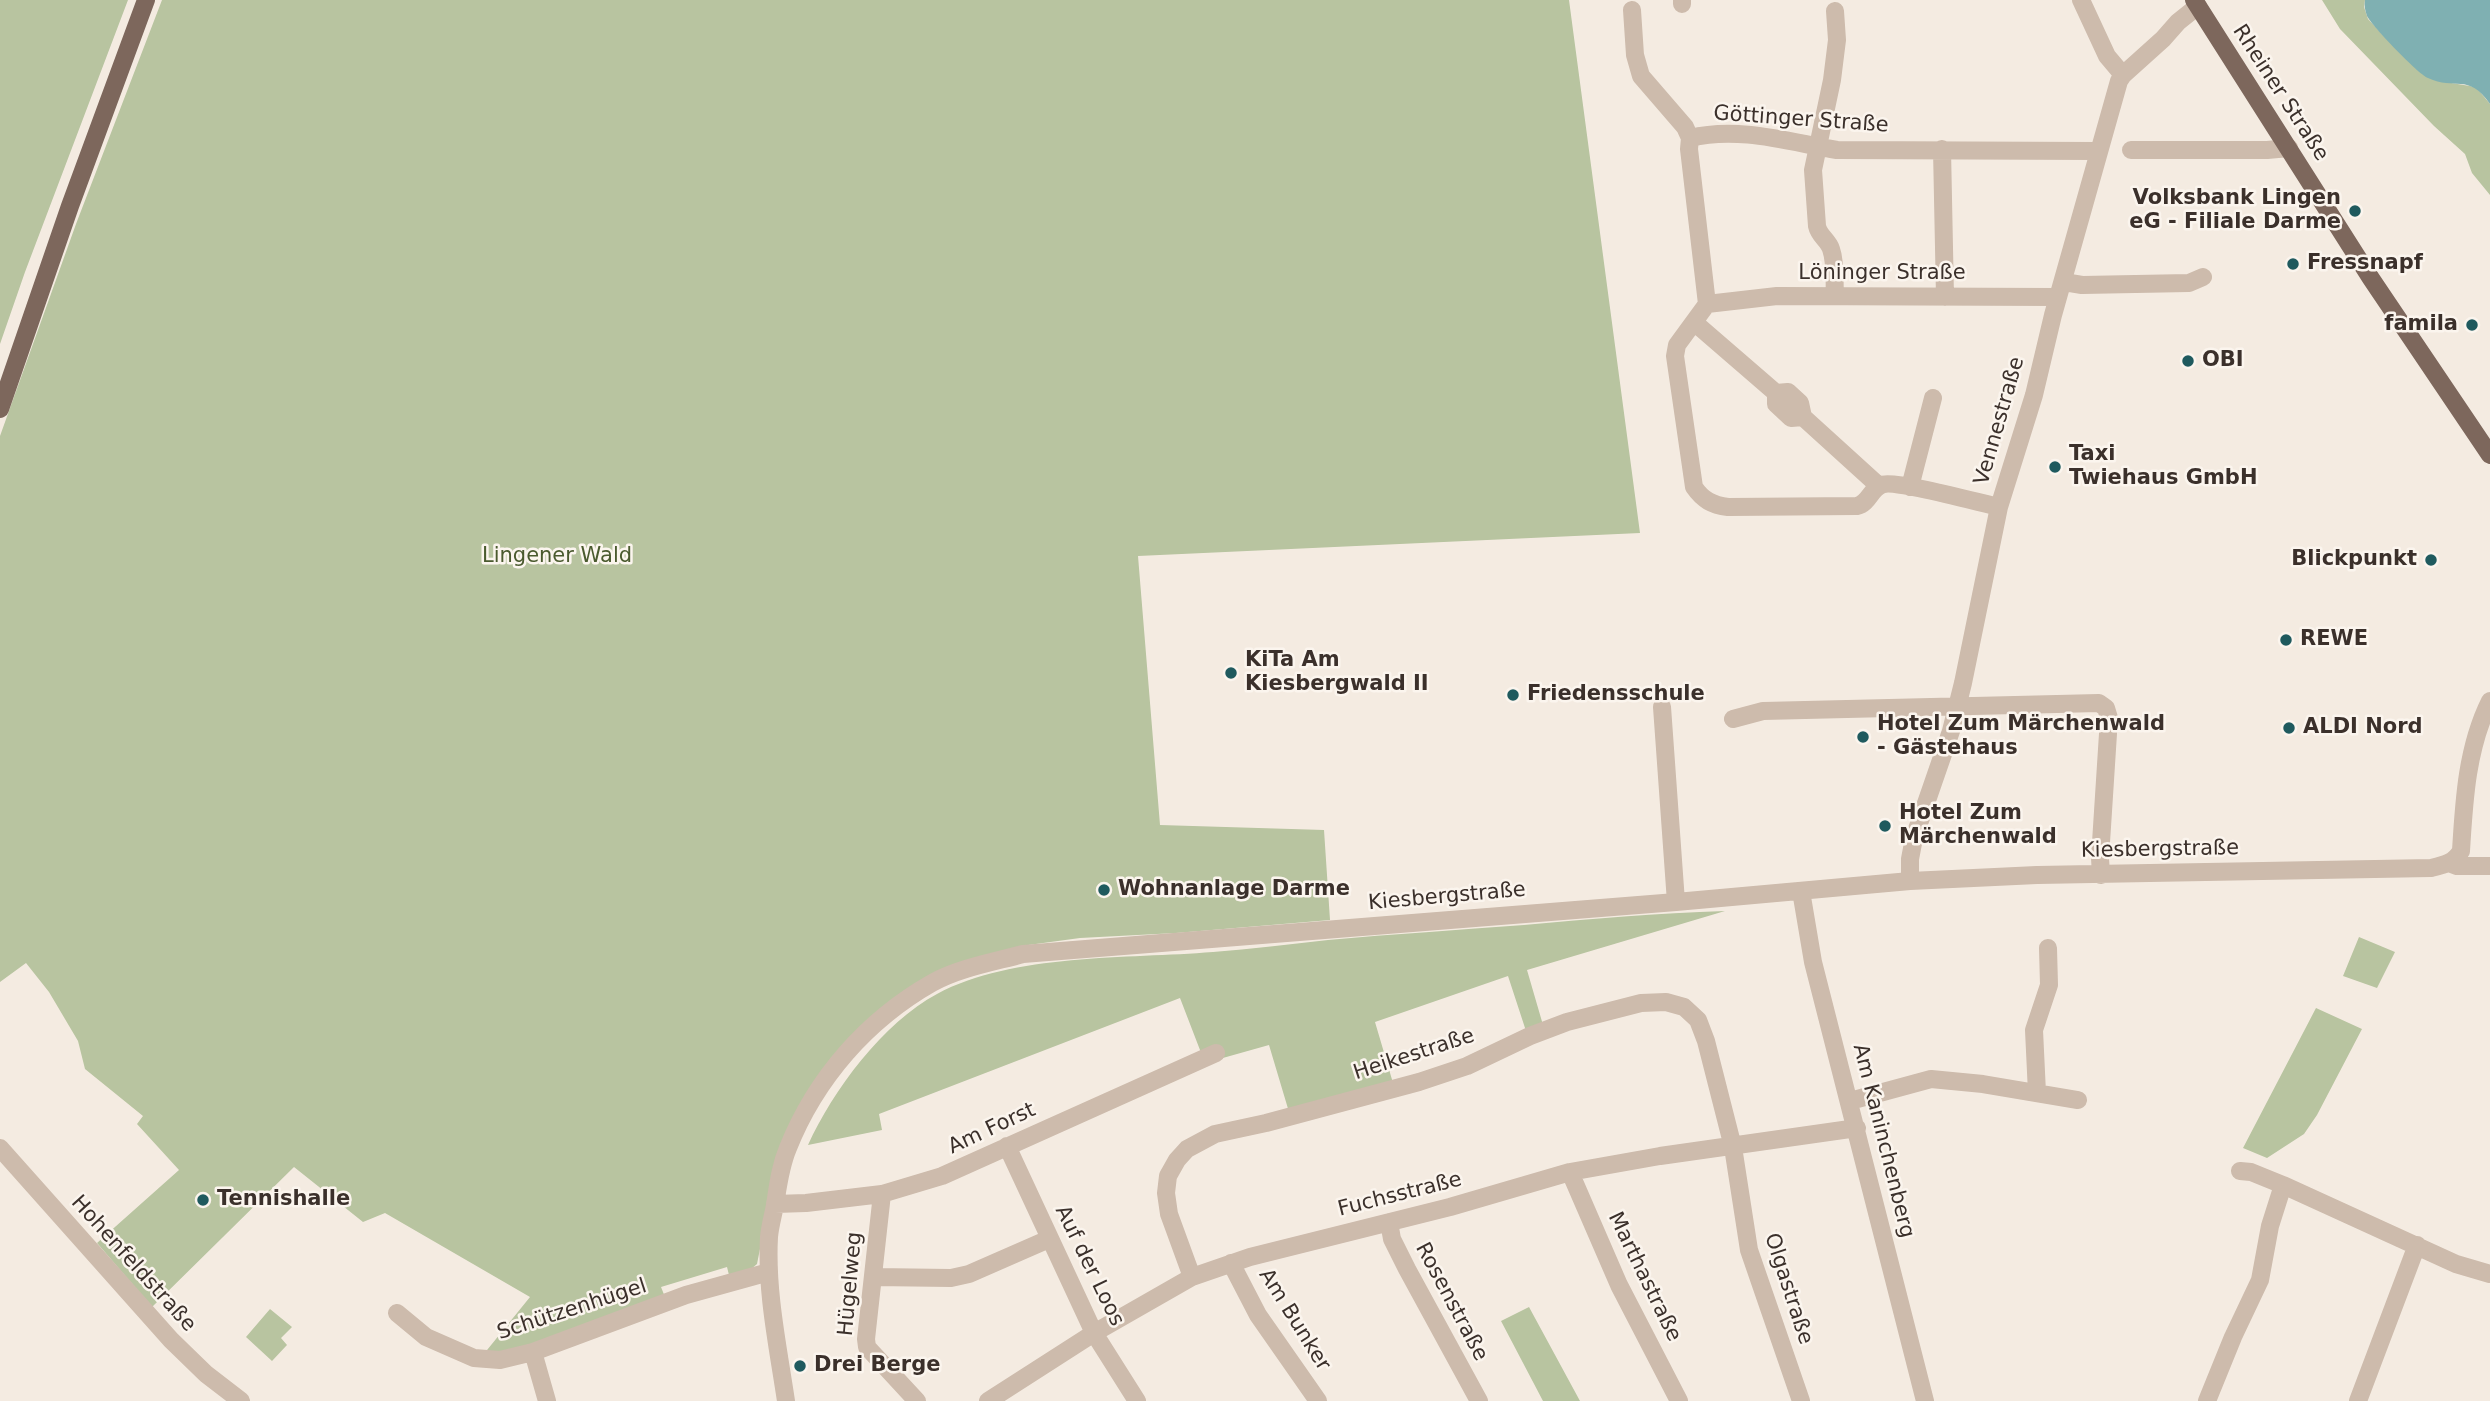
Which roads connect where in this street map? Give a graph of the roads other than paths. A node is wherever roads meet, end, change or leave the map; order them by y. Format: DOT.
graph roads {
  1 [pos="146,0"];
  2 [pos="2081,0"];
  3 [pos="2196,3"];
  4 [pos="1632,10"];
  5 [pos="1835,11"];
  6 [pos="2123,75"];
  7 [pos="1690,138"];
  8 [pos="1818,147"];
  9 [pos="2289,148"];
  10 [pos="1942,149"];
  11 [pos="2131,150"];
  12 [pos="2098,151"];
  13 [pos="2203,278"];
  14 [pos="2061,289"];
  15 [pos="1835,295"];
  16 [pos="1945,298"];
  17 [pos="1707,304"];
  18 [pos="1695,323"];
  19 [pos="1933,398"];
  20 [pos="0,409"];
  21 [pos="2490,455"];
  22 [pos="1880,485"];
  23 [pos="1910,487"];
  24 [pos="1999,507"];
  25 [pos="2490,701"];
  26 [pos="1958,706"];
  27 [pos="1662,707"];
  28 [pos="1733,719"];
  29 [pos="2449,863"];
  30 [pos="2490,866"];
  31 [pos="2101,875"];
  32 [pos="1910,881"];
  33 [pos="1801,891"];
  34 [pos="1676,902"];
  35 [pos="2048,948"];
  36 [pos="1216,1053"];
  37 [pos="2037,1093"];
  38 [pos="2078,1100"];
  39 [pos="1850,1101"];
  40 [pos="1857,1128"];
  41 [pos="1007,1146"];
  42 [pos="1733,1147"];
  43 [pos="0,1148"];
  44 [pos="2240,1171"];
  45 [pos="1570,1172"];
  46 [pos="2283,1185"];
  47 [pos="882,1194"];
  48 [pos="775,1203"];
  49 [pos="1389,1222"];
  50 [pos="1049,1239"];
  51 [pos="2417,1245"];
  52 [pos="1231,1263"];
  53 [pos="769,1272"];
  54 [pos="2490,1274"];
  55 [pos="874,1277"];
  56 [pos="1192,1277"];
  57 [pos="397,1313"];
  58 [pos="1094,1333"];
  59 [pos="533,1352"];
  60 [pos="241,1401"];
  61 [pos="547,1401"];
  62 [pos="786,1401"];
  63 [pos="917,1401"];
  64 [pos="988,1401"];
  65 [pos="1137,1401"];
  66 [pos="1318,1401"];
  67 [pos="1479,1401"];
  68 [pos="1679,1401"];
  69 [pos="1801,1401"];
  70 [pos="1925,1401"];
  71 [pos="2207,1401"];
  72 [pos="2358,1401"];
  1 -- 20 [label="main road"];
  2 -- 6 [label="street"];
  3 -- 6 [label="street, Vennestraße"];
  3 -- 9 [label="main road, Rheiner Straße"];
  4 -- 7 [label="street, Göttinger Straße"];
  5 -- 8 [label="street"];
  6 -- 12 [label="street, Vennestraße"];
  7 -- 8 [label="street, Göttinger Straße"];
  7 -- 17 [label="street"];
  8 -- 10 [label="street, Göttinger Straße"];
  8 -- 15 [label="street"];
  9 -- 11 [label="street"];
  9 -- 21 [label="main road, Rheiner Straße"];
  10 -- 12 [label="street, Göttinger Straße"];
  10 -- 16 [label="street"];
  12 -- 14 [label="street, Vennestraße"];
  13 -- 14 [label="street, Löninger Straße"];
  14 -- 16 [label="street, Löninger Straße"];
  14 -- 24 [label="street, Vennestraße"];
  15 -- 16 [label="street, Löninger Straße"];
  15 -- 17 [label="street, Löninger Straße"];
  17 -- 18 [label="street"];
  18 -- 22 [label="street"];
  18 -- 22 [label="street"];
  19 -- 23 [label="street"];
  22 -- 23 [label="street"];
  23 -- 24 [label="street"];
  24 -- 26 [label="street, Vennestraße"];
  25 -- 29 [label="street"];
  26 -- 28 [label="street"];
  26 -- 31 [label="street"];
  26 -- 32 [label="street, Vennestraße"];
  27 -- 34 [label="street"];
  29 -- 30 [label="street, Kiesbergstraße"];
  29 -- 31 [label="street, Kiesbergstraße"];
  31 -- 32 [label="street, Kiesbergstraße"];
  32 -- 33 [label="street, Kiesbergstraße"];
  33 -- 34 [label="street, Kiesbergstraße"];
  33 -- 39 [label="street, Am Kaninchenberg"];
  34 -- 48 [label="street, Kiesbergstraße"];
  35 -- 37 [label="street"];
  36 -- 41 [label="street, Am Forst"];
  37 -- 38 [label="street"];
  37 -- 39 [label="street"];
  39 -- 40 [label="street, Am Kaninchenberg"];
  40 -- 42 [label="street, Fuchsstraße"];
  40 -- 70 [label="street, Am Kaninchenberg"];
  41 -- 47 [label="street, Am Forst"];
  41 -- 50 [label="street, Auf der Loos"];
  42 -- 45 [label="street, Fuchsstraße"];
  42 -- 56 [label="street, Heikestraße"];
  42 -- 69 [label="street, Olgastraße"];
  43 -- 60 [label="street, Hohenfeldstraße"];
  44 -- 46 [label="street"];
  45 -- 49 [label="street, Fuchsstraße"];
  45 -- 68 [label="street, Marthastraße"];
  46 -- 51 [label="street"];
  46 -- 71 [label="street"];
  47 -- 48 [label="street, Am Forst"];
  47 -- 55 [label="street, Hügelweg"];
  48 -- 53 [label="street, Kiesbergstraße"];
  49 -- 52 [label="street, Fuchsstraße"];
  49 -- 67 [label="street, Rosenstraße"];
  50 -- 55 [label="street"];
  50 -- 58 [label="street, Auf der Loos"];
  51 -- 54 [label="street"];
  51 -- 72 [label="street"];
  52 -- 56 [label="street, Fuchsstraße"];
  52 -- 66 [label="street, Am Bunker"];
  53 -- 59 [label="street, Schützenhügel"];
  53 -- 62 [label="street, Kiesbergstraße"];
  55 -- 63 [label="street, Hügelweg"];
  56 -- 58 [label="street, Fuchsstraße"];
  57 -- 59 [label="street, Schützenhügel"];
  58 -- 64 [label="street, Fuchsstraße"];
  58 -- 65 [label="street, Auf der Loos"];
  59 -- 61 [label="street"];
}
